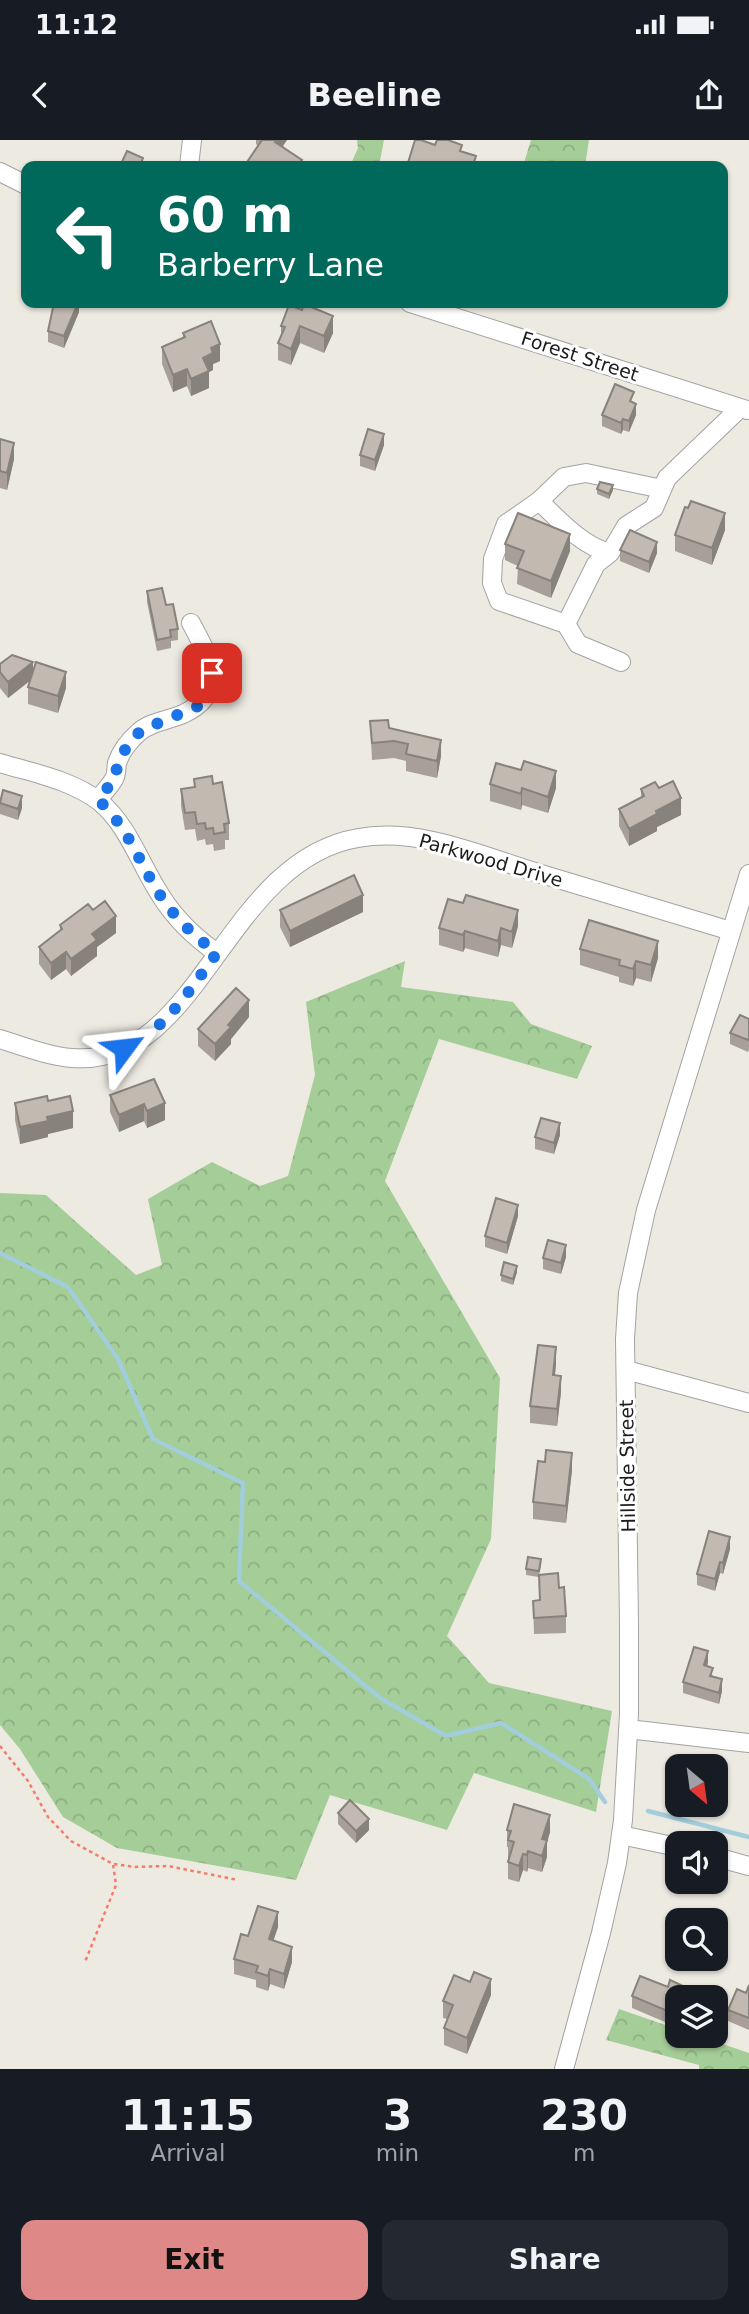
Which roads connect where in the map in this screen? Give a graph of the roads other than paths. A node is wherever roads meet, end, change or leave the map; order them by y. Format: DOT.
graph roads {
  1 [pos="192,140"];
  2 [pos="190,161"];
  3 [pos="0,172"];
  4 [pos="21,182"];
  5 [pos="426,308"];
  6 [pos="744,409"];
  7 [pos="662,489"];
  8 [pos="539,501"];
  9 [pos="610,553"];
  10 [pos="191,623"];
  11 [pos="566,624"];
  12 [pos="621,662"];
  13 [pos="0,763"];
  14 [pos="98,800"];
  15 [pos="749,874"];
  16 [pos="731,931"];
  17 [pos="217,953"];
  18 [pos="0,1040"];
  19 [pos="626,1370"];
  20 [pos="749,1403"];
  21 [pos="628,1729"];
  22 [pos="749,1744"];
  23 [pos="621,1835"];
  24 [pos="665,1844"];
  25 [pos="728,1860"];
  26 [pos="749,1866"];
  27 [pos="564,2069"];
  1 -- 2 [label="street"];
  3 -- 4 [label="street"];
  5 -- 6 [label="street, Forest Street"];
  6 -- 7 [label="street"];
  7 -- 8 [label="street"];
  7 -- 9 [label="street"];
  8 -- 9 [label="street"];
  8 -- 11 [label="street"];
  9 -- 11 [label="street"];
  10 -- 14 [label="street"];
  11 -- 12 [label="street"];
  13 -- 14 [label="street"];
  14 -- 17 [label="street"];
  15 -- 16 [label="street, Hillside Street"];
  16 -- 17 [label="street, Parkwood Drive"];
  16 -- 19 [label="street, Hillside Street"];
  17 -- 18 [label="street, Parkwood Drive"];
  19 -- 20 [label="street"];
  19 -- 21 [label="street, Hillside Street"];
  21 -- 22 [label="street"];
  21 -- 23 [label="street, Hillside Street"];
  23 -- 24 [label="street"];
  23 -- 27 [label="street, Hillside Street"];
  25 -- 26 [label="street"];
}
